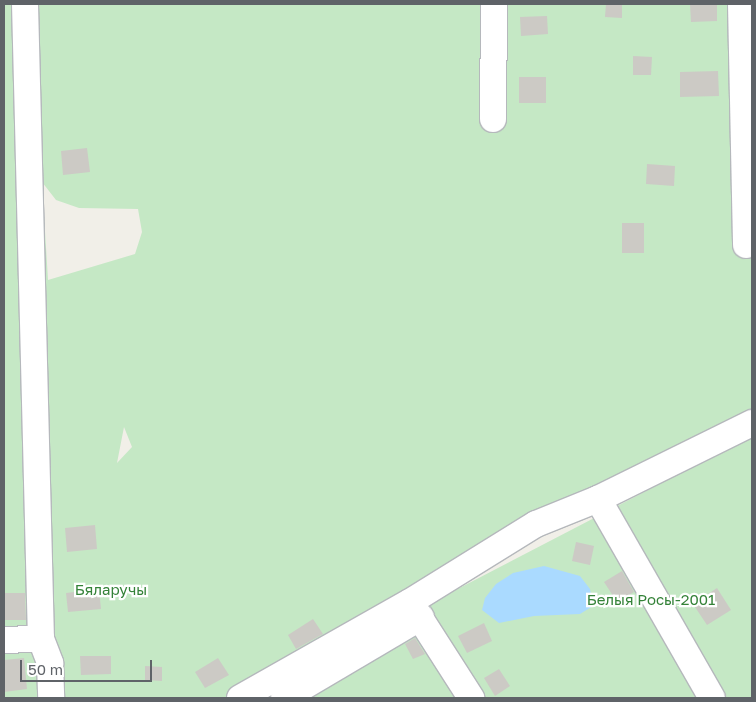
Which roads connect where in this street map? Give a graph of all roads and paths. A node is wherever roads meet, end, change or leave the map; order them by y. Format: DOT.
graph roads {
  1 [pos="494,4"];
  2 [pos="741,4"];
  3 [pos="18,8"];
  4 [pos="493,119"];
  5 [pos="746,244"];
  6 [pos="752,423"];
  7 [pos="598,498"];
  8 [pos="416,609"];
  9 [pos="41,639"];
  10 [pos="4,640"];
  11 [pos="51,698"];
  12 [pos="240,698"];
  13 [pos="284,698"];
  14 [pos="471,698"];
  15 [pos="712,698"];
  1 -- 4 [label="street"];
  2 -- 5 [label="street"];
  3 -- 9 [label="street"];
  6 -- 7 [label="street"];
  7 -- 8 [label="street"];
  7 -- 15 [label="street"];
  8 -- 12 [label="street"];
  8 -- 13 [label="street"];
  8 -- 14 [label="street"];
  9 -- 10 [label="street"];
  9 -- 11 [label="street"];
}
